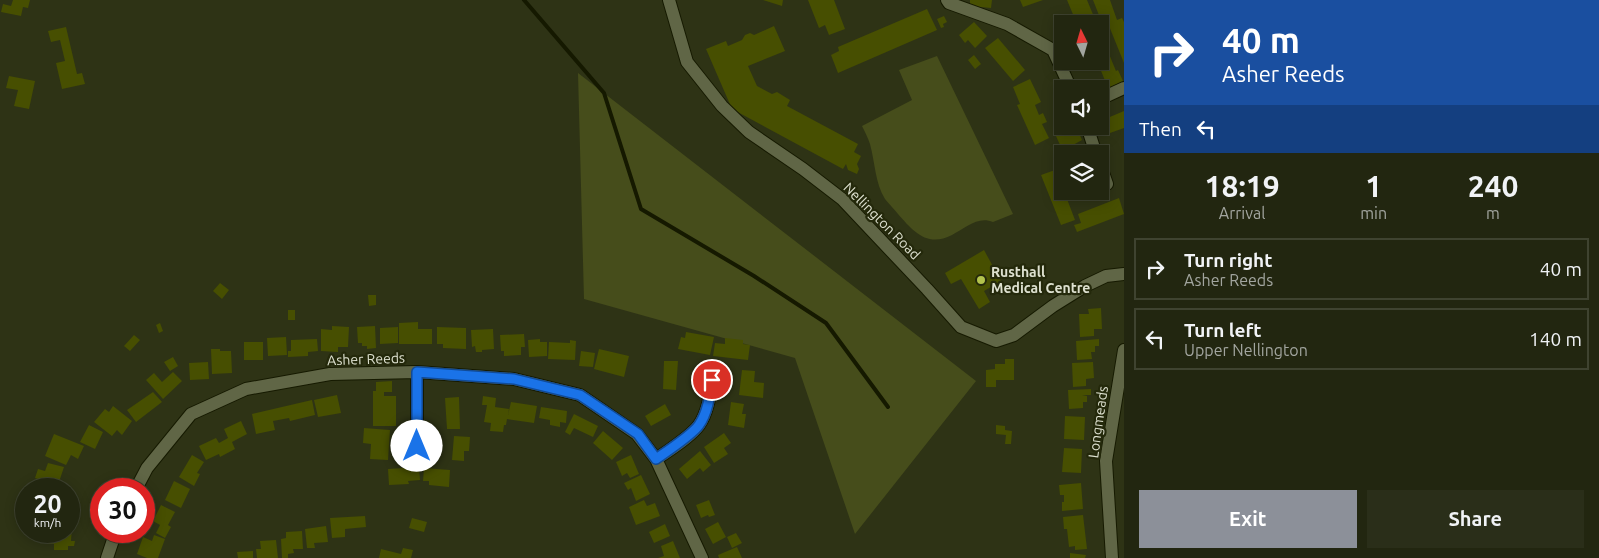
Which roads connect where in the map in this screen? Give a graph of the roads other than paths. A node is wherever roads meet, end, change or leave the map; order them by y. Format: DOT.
graph roads {
  1 [pos="669,0"];
  2 [pos="948,0"];
  3 [pos="1067,80"];
  4 [pos="1124,88"];
  5 [pos="1109,95"];
  6 [pos="1124,274"];
  7 [pos="1124,350"];
  8 [pos="417,372"];
  9 [pos="712,380"];
  10 [pos="417,446"];
  11 [pos="656,459"];
  12 [pos="142,478"];
  13 [pos="112,543"];
  14 [pos="107,558"];
  15 [pos="702,558"];
  16 [pos="1112,558"];
  1 -- 6 [label="street, Nellington Road"];
  2 -- 3 [label="street"];
  4 -- 5 [label="street"];
  7 -- 16 [label="street, Longmeads"];
  8 -- 10 [label="street"];
  8 -- 11 [label="street, Asher Reeds"];
  8 -- 12 [label="street, Asher Reeds"];
  9 -- 11 [label="street"];
  11 -- 15 [label="street, Asher Reeds"];
  13 -- 14 [label="street"];
}
